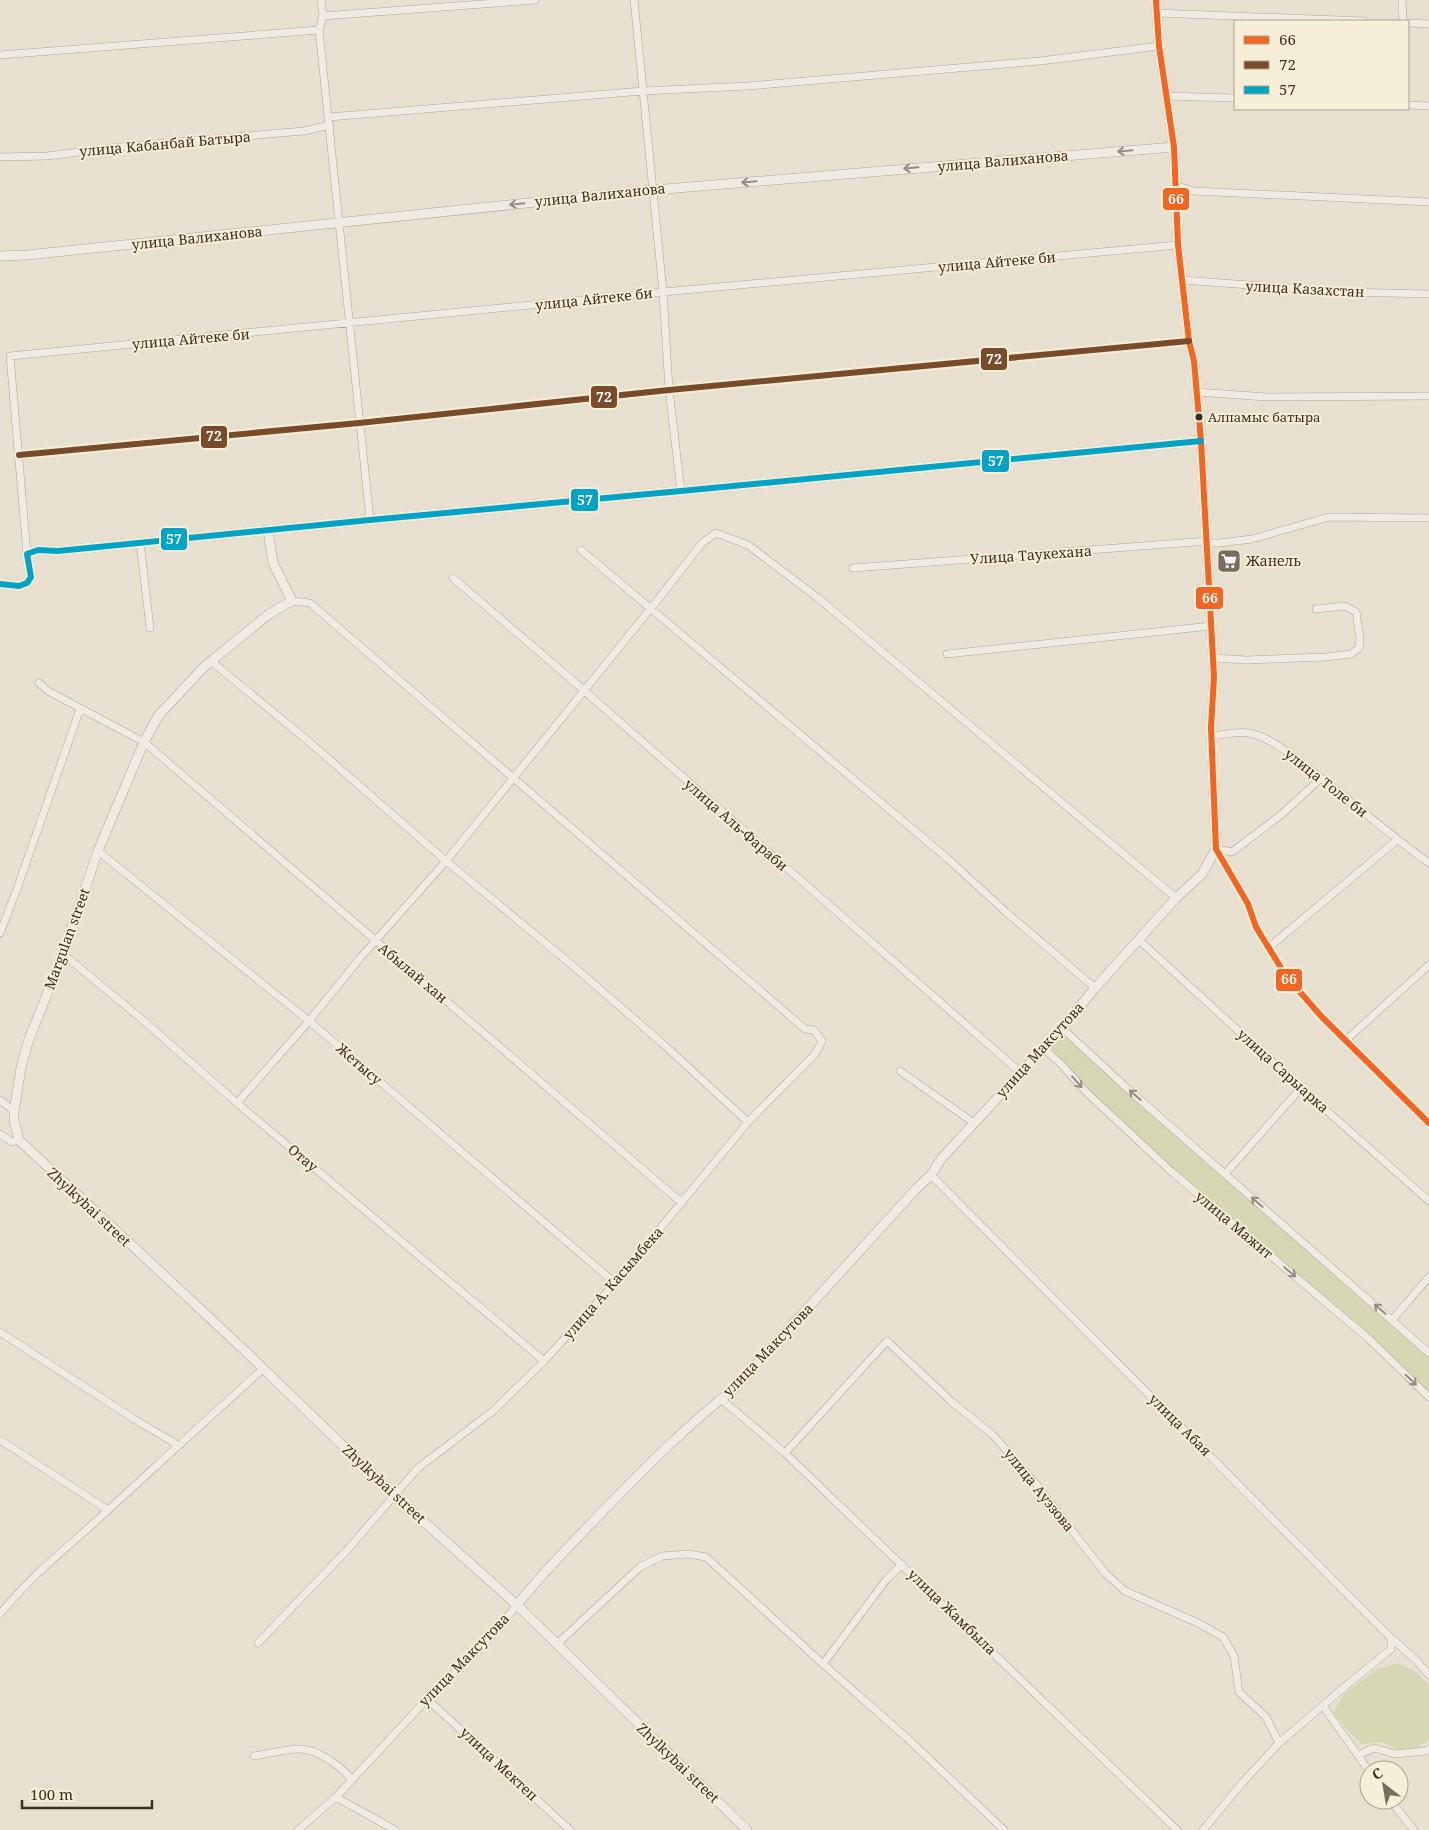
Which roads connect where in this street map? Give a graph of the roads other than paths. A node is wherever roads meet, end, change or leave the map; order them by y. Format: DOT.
graph roads {
  1 [pos="320,0"];
  2 [pos="535,0"];
  3 [pos="634,0"];
  4 [pos="1156,0"];
  5 [pos="1402,0"];
  6 [pos="1157,13"];
  7 [pos="324,16"];
  8 [pos="1338,20"];
  9 [pos="1402,20"];
  10 [pos="1409,23"];
  11 [pos="1429,24"];
  12 [pos="319,30"];
  13 [pos="1159,46"];
  14 [pos="0,55"];
  15 [pos="643,91"];
  16 [pos="1166,96"];
  17 [pos="1234,98"];
  18 [pos="1409,105"];
  19 [pos="1429,106"];
  20 [pos="329,117"];
  21 [pos="330,125"];
  22 [pos="1174,147"];
  23 [pos="0,157"];
  24 [pos="1175,185"];
  25 [pos="652,190"];
  26 [pos="1429,202"];
  27 [pos="339,223"];
  28 [pos="1178,245"];
  29 [pos="0,256"];
  30 [pos="1182,280"];
  31 [pos="662,292"];
  32 [pos="1429,294"];
  33 [pos="349,324"];
  34 [pos="1189,341"];
  35 [pos="669,390"];
  36 [pos="1197,392"];
  37 [pos="1429,396"];
  38 [pos="359,422"];
  39 [pos="1201,441"];
  40 [pos="19,455"];
  41 [pos="681,492"];
  42 [pos="1429,518"];
  43 [pos="370,520"];
  44 [pos="268,531"];
  45 [pos="140,542"];
  46 [pos="1207,542"];
  47 [pos="581,550"];
  48 [pos="27,554"];
  49 [pos="854,568"];
  50 [pos="453,578"];
  51 [pos="0,584"];
  52 [pos="292,601"];
  53 [pos="651,608"];
  54 [pos="1316,608"];
  55 [pos="1211,626"];
  56 [pos="150,628"];
  57 [pos="947,654"];
  58 [pos="1213,658"];
  59 [pos="212,662"];
  60 [pos="39,683"];
  61 [pos="583,692"];
  62 [pos="80,709"];
  63 [pos="1211,736"];
  64 [pos="144,742"];
  65 [pos="515,778"];
  66 [pos="1321,778"];
  67 [pos="1397,840"];
  68 [pos="1216,849"];
  69 [pos="98,851"];
  70 [pos="446,861"];
  71 [pos="1429,863"];
  72 [pos="1176,898"];
  73 [pos="0,933"];
  74 [pos="1138,940"];
  75 [pos="376,941"];
  76 [pos="1268,948"];
  77 [pos="63,954"];
  78 [pos="1429,964"];
  79 [pos="1095,988"];
  80 [pos="309,1021"];
  81 [pos="1062,1028"];
  82 [pos="1346,1040"];
  83 [pos="1043,1048"];
  84 [pos="900,1071"];
  85 [pos="1020,1072"];
  86 [pos="1301,1088"];
  87 [pos="0,1100"];
  88 [pos="237,1103"];
  89 [pos="14,1111"];
  90 [pos="748,1122"];
  91 [pos="1429,1122"];
  92 [pos="974,1123"];
  93 [pos="0,1134"];
  94 [pos="19,1140"];
  95 [pos="1225,1174"];
  96 [pos="931,1175"];
  97 [pos="1429,1201"];
  98 [pos="682,1203"];
  99 [pos="1429,1277"];
  100 [pos="615,1283"];
  101 [pos="1392,1320"];
  102 [pos="0,1332"];
  103 [pos="1429,1353"];
  104 [pos="544,1361"];
  105 [pos="263,1368"];
  106 [pos="1429,1397"];
  107 [pos="721,1399"];
  108 [pos="0,1440"];
  109 [pos="178,1445"];
  110 [pos="785,1453"];
  111 [pos="395,1496"];
  112 [pos="108,1510"];
  113 [pos="902,1564"];
  114 [pos="517,1605"];
  115 [pos="0,1614"];
  116 [pos="1391,1638"];
  117 [pos="258,1643"];
  118 [pos="557,1644"];
  119 [pos="823,1664"];
  120 [pos="1429,1675"];
  121 [pos="428,1699"];
  122 [pos="1323,1706"];
  123 [pos="1279,1743"];
  124 [pos="1429,1749"];
  125 [pos="1358,1755"];
  126 [pos="254,1756"];
  127 [pos="1361,1760"];
  128 [pos="351,1779"];
  129 [pos="336,1797"];
  130 [pos="1398,1810"];
  131 [pos="298,1830"];
  132 [pos="395,1830"];
  133 [pos="570,1830"];
  134 [pos="747,1830"];
  135 [pos="1004,1830"];
  136 [pos="1177,1830"];
  137 [pos="1203,1830"];
  138 [pos="1414,1830"];
  1 -- 7 [label="street"];
  2 -- 7 [label="street"];
  3 -- 15 [label="street"];
  4 -- 6 [label="street"];
  5 -- 9 [label="street"];
  6 -- 8 [label="street"];
  6 -- 13 [label="street"];
  7 -- 12 [label="street"];
  10 -- 11 [label="street"];
  12 -- 14 [label="street"];
  12 -- 20 [label="street"];
  13 -- 15 [label="street"];
  13 -- 16 [label="street"];
  15 -- 20 [label="street"];
  15 -- 25 [label="street"];
  16 -- 17 [label="street"];
  16 -- 22 [label="street"];
  18 -- 19 [label="street"];
  20 -- 21 [label="street"];
  21 -- 23 [label="street, улица Кабанбай Батыра"];
  21 -- 27 [label="street"];
  22 -- 24 [label="street"];
  22 -- 25 [label="street, улица Валиханова, one-way"];
  24 -- 26 [label="street"];
  24 -- 28 [label="street"];
  25 -- 27 [label="street, улица Валиханова, one-way"];
  25 -- 31 [label="street"];
  27 -- 29 [label="street, улица Валиханова"];
  27 -- 33 [label="street"];
  28 -- 30 [label="street"];
  28 -- 31 [label="street, улица Айтеке би"];
  30 -- 32 [label="street, улица Казахстан"];
  30 -- 34 [label="street"];
  31 -- 33 [label="street, улица Айтеке би"];
  31 -- 35 [label="street"];
  33 -- 38 [label="street"];
  33 -- 40 [label="street, улица Айтеке би"];
  34 -- 35 [label="street"];
  34 -- 36 [label="street"];
  35 -- 38 [label="street"];
  35 -- 41 [label="street"];
  36 -- 37 [label="street"];
  36 -- 39 [label="street"];
  38 -- 40 [label="street"];
  38 -- 43 [label="street"];
  39 -- 41 [label="street"];
  39 -- 46 [label="street"];
  40 -- 48 [label="street"];
  41 -- 43 [label="street"];
  42 -- 46 [label="street, Улица Таукехана"];
  43 -- 44 [label="street"];
  44 -- 45 [label="street"];
  44 -- 52 [label="street"];
  45 -- 48 [label="street"];
  45 -- 56 [label="street"];
  46 -- 49 [label="street, Улица Таукехана"];
  46 -- 55 [label="street"];
  47 -- 53 [label="street"];
  48 -- 51 [label="street"];
  50 -- 61 [label="street, улица Аль-Фараби"];
  52 -- 59 [label="street, Margulan street"];
  52 -- 65 [label="street"];
  53 -- 61 [label="street"];
  53 -- 72 [label="street"];
  53 -- 79 [label="street"];
  54 -- 58 [label="street"];
  55 -- 57 [label="street"];
  55 -- 58 [label="street"];
  58 -- 63 [label="street"];
  59 -- 64 [label="street, Margulan street"];
  59 -- 70 [label="street"];
  60 -- 62 [label="street, Абылай хан"];
  61 -- 65 [label="street"];
  61 -- 85 [label="street, улица Аль-Фараби"];
  62 -- 64 [label="street, Абылай хан"];
  62 -- 73 [label="street"];
  63 -- 66 [label="street, улица Толе би"];
  63 -- 68 [label="street"];
  64 -- 69 [label="street, Margulan street"];
  64 -- 75 [label="street, Абылай хан"];
  65 -- 70 [label="street"];
  65 -- 90 [label="street, улица А. Касымбека"];
  66 -- 67 [label="street, улица Толе би"];
  66 -- 68 [label="street"];
  67 -- 71 [label="street, улица Толе би"];
  67 -- 76 [label="street"];
  68 -- 72 [label="street, улица Максутова"];
  68 -- 76 [label="street"];
  69 -- 77 [label="street, Margulan street"];
  69 -- 80 [label="street, Жетысу"];
  70 -- 75 [label="street"];
  70 -- 90 [label="street"];
  72 -- 74 [label="street, улица Максутова"];
  74 -- 79 [label="street, улица Максутова"];
  74 -- 86 [label="street, улица Сарыарка"];
  75 -- 80 [label="street"];
  75 -- 98 [label="street, Абылай хан"];
  76 -- 82 [label="street"];
  77 -- 88 [label="street, Отау"];
  77 -- 89 [label="street, Margulan street"];
  78 -- 82 [label="street"];
  79 -- 81 [label="street, улица Максутова"];
  80 -- 88 [label="street"];
  80 -- 100 [label="street, Жетысу"];
  81 -- 83 [label="street, улица Максутова"];
  95 -- 81 [label="street, one-way"];
  82 -- 91 [label="street"];
  83 -- 85 [label="street, улица Максутова"];
  83 -- 106 [label="street, улица Мажит, one-way"];
  84 -- 92 [label="street"];
  85 -- 92 [label="street, улица Максутова"];
  86 -- 95 [label="street"];
  86 -- 97 [label="street, улица Сарыарка"];
  87 -- 89 [label="street"];
  88 -- 104 [label="street, Отау"];
  89 -- 94 [label="street, Margulan street"];
  90 -- 98 [label="street, улица А. Касымбека"];
  92 -- 96 [label="street, улица Максутова"];
  93 -- 94 [label="street"];
  94 -- 105 [label="street, Zhylkybai street"];
  101 -- 95 [label="street, one-way"];
  96 -- 107 [label="street, улица Максутова"];
  96 -- 116 [label="street, улица Абая"];
  98 -- 100 [label="street, улица А. Касымбека"];
  99 -- 101 [label="street"];
  100 -- 104 [label="street, улица А. Касымбека"];
  101 -- 103 [label="street"];
  102 -- 109 [label="street"];
  104 -- 111 [label="street, улица А. Касымбека"];
  105 -- 109 [label="street"];
  105 -- 111 [label="street, Zhylkybai street"];
  107 -- 110 [label="street, улица Жамбыла"];
  107 -- 114 [label="street, улица Максутова"];
  108 -- 112 [label="street"];
  109 -- 112 [label="street"];
  110 -- 113 [label="street, улица Жамбыла"];
  110 -- 123 [label="street, улица Ауэзова"];
  111 -- 114 [label="street, Zhylkybai street"];
  111 -- 117 [label="street, улица А. Касымбека"];
  112 -- 115 [label="street"];
  113 -- 119 [label="street"];
  113 -- 136 [label="street, улица Жамбыла"];
  114 -- 118 [label="street, Zhylkybai street"];
  114 -- 121 [label="street, улица Максутова"];
  116 -- 120 [label="street, улица Абая"];
  116 -- 122 [label="street"];
  118 -- 119 [label="street"];
  118 -- 134 [label="street, Zhylkybai street"];
  119 -- 135 [label="street"];
  121 -- 128 [label="street, улица Максутова"];
  121 -- 133 [label="street, улица Мектеп"];
  122 -- 123 [label="street"];
  122 -- 125 [label="street"];
  123 -- 137 [label="street"];
  124 -- 125 [label="street"];
  125 -- 127 [label="street"];
  126 -- 128 [label="street"];
  128 -- 129 [label="street, улица Максутова"];
  129 -- 131 [label="street, улица Максутова"];
  129 -- 132 [label="street"];
  130 -- 138 [label="street"];
}
